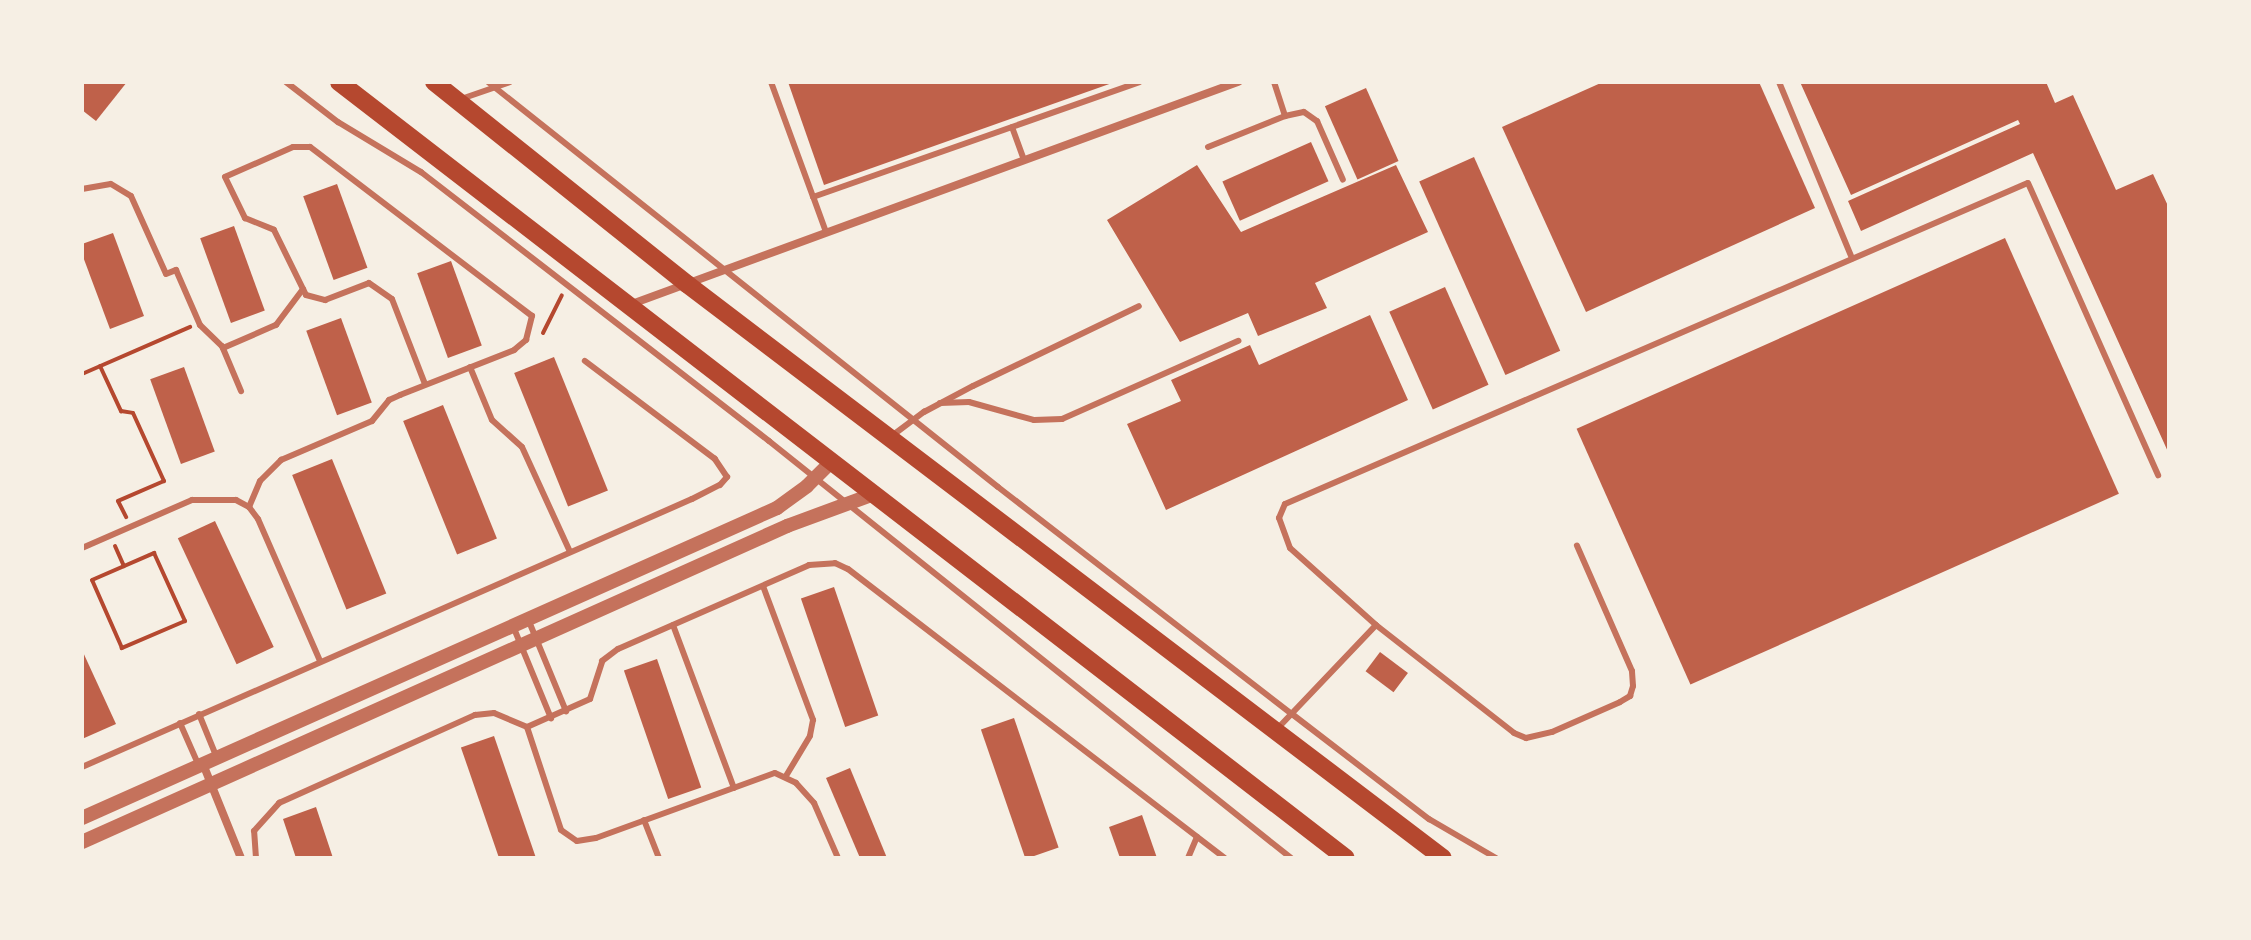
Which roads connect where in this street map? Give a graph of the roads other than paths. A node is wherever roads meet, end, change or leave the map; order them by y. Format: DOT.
graph roads {
  1 [pos="286,82"];
  2 [pos="339,82"];
  3 [pos="434,82"];
  4 [pos="488,82"];
  5 [pos="510,82"];
  6 [pos="771,82"];
  7 [pos="1139,82"];
  8 [pos="1238,82"];
  9 [pos="1274,82"];
  10 [pos="1779,82"];
  11 [pos="495,87"];
  12 [pos="457,100"];
  13 [pos="1285,116"];
  14 [pos="1012,127"];
  15 [pos="1208,147"];
  16 [pos="1024,160"];
  17 [pos="1343,180"];
  18 [pos="82,189"];
  19 [pos="813,197"];
  20 [pos="826,232"];
  21 [pos="1852,258"];
  22 [pos="725,270"];
  23 [pos="687,284"];
  24 [pos="303,289"];
  25 [pos="628,305"];
  26 [pos="1139,306"];
  27 [pos="1238,341"];
  28 [pos="223,348"];
  29 [pos="585,361"];
  30 [pos="470,367"];
  31 [pos="425,384"];
  32 [pos="241,391"];
  33 [pos="940,403"];
  34 [pos="914,420"];
  35 [pos="890,438"];
  36 [pos="831,462"];
  37 [pos="2158,475"];
  38 [pos="815,478"];
  39 [pos="874,494"];
  40 [pos="847,503"];
  41 [pos="249,507"];
  42 [pos="1577,546"];
  43 [pos="82,548"];
  44 [pos="570,552"];
  45 [pos="763,586"];
  46 [pos="528,619"];
  47 [pos="673,625"];
  48 [pos="1376,625"];
  49 [pos="513,626"];
  50 [pos="536,637"];
  51 [pos="520,644"];
  52 [pos="320,661"];
  53 [pos="566,711"];
  54 [pos="199,714"];
  55 [pos="1292,714"];
  56 [pos="551,718"];
  57 [pos="180,723"];
  58 [pos="527,727"];
  59 [pos="1276,730"];
  60 [pos="217,758"];
  61 [pos="201,765"];
  62 [pos="82,767"];
  63 [pos="786,776"];
  64 [pos="210,782"];
  65 [pos="734,788"];
  66 [pos="82,818"];
  67 [pos="644,820"];
  68 [pos="1197,837"];
  69 [pos="82,842"];
  70 [pos="241,858"];
  71 [pos="256,858"];
  72 [pos="659,858"];
  73 [pos="838,858"];
  74 [pos="1188,858"];
  75 [pos="1225,858"];
  76 [pos="1291,858"];
  77 [pos="1346,858"];
  78 [pos="1443,858"];
  79 [pos="1496,858"];
  1 -- 38 [label="lane"];
  2 -- 25 [label="main road"];
  3 -- 12 [label="main road"];
  4 -- 11 [label="lane"];
  5 -- 11 [label="lane"];
  6 -- 19 [label="lane"];
  7 -- 14 [label="lane"];
  8 -- 16 [label="street"];
  9 -- 13 [label="lane"];
  10 -- 21 [label="lane"];
  11 -- 12 [label="lane"];
  11 -- 22 [label="lane"];
  12 -- 23 [label="main road"];
  13 -- 15 [label="lane"];
  13 -- 17 [label="lane"];
  14 -- 16 [label="lane"];
  14 -- 19 [label="lane"];
  16 -- 20 [label="street"];
  18 -- 28 [label="lane"];
  19 -- 20 [label="lane"];
  20 -- 22 [label="street"];
  21 -- 37 [label="lane"];
  21 -- 48 [label="lane"];
  22 -- 23 [label="street"];
  22 -- 34 [label="lane"];
  23 -- 25 [label="street"];
  23 -- 35 [label="main road"];
  24 -- 28 [label="lane"];
  24 -- 30 [label="lane"];
  24 -- 31 [label="lane"];
  25 -- 36 [label="main road"];
  26 -- 33 [label="lane"];
  27 -- 33 [label="lane"];
  28 -- 32 [label="lane"];
  29 -- 44 [label="lane"];
  30 -- 31 [label="lane"];
  30 -- 44 [label="lane"];
  31 -- 41 [label="lane"];
  33 -- 34 [label="lane"];
  34 -- 35 [label="lane"];
  34 -- 55 [label="lane"];
  35 -- 59 [label="main road"];
  36 -- 38 [label="street"];
  36 -- 39 [label="main road"];
  38 -- 40 [label="lane"];
  38 -- 46 [label="street"];
  39 -- 40 [label="street"];
  39 -- 77 [label="main road"];
  40 -- 50 [label="street"];
  40 -- 76 [label="lane"];
  41 -- 43 [label="lane"];
  41 -- 52 [label="lane"];
  42 -- 48 [label="lane"];
  44 -- 52 [label="lane"];
  45 -- 47 [label="lane"];
  45 -- 63 [label="lane"];
  45 -- 68 [label="lane"];
  46 -- 49 [label="street"];
  46 -- 50 [label="lane"];
  47 -- 53 [label="lane"];
  47 -- 65 [label="lane"];
  48 -- 55 [label="lane"];
  49 -- 51 [label="lane"];
  49 -- 60 [label="street"];
  50 -- 51 [label="street"];
  50 -- 53 [label="lane"];
  51 -- 56 [label="lane"];
  51 -- 64 [label="street"];
  52 -- 54 [label="lane"];
  53 -- 56 [label="lane"];
  54 -- 57 [label="lane"];
  54 -- 60 [label="lane"];
  55 -- 59 [label="lane"];
  55 -- 79 [label="lane"];
  56 -- 58 [label="lane"];
  57 -- 61 [label="lane"];
  57 -- 62 [label="lane"];
  58 -- 67 [label="lane"];
  58 -- 71 [label="lane"];
  59 -- 78 [label="main road"];
  60 -- 61 [label="street"];
  61 -- 64 [label="street"];
  61 -- 66 [label="street"];
  63 -- 65 [label="lane"];
  63 -- 73 [label="lane"];
  64 -- 69 [label="street"];
  64 -- 70 [label="street"];
  65 -- 67 [label="lane"];
  67 -- 72 [label="lane"];
  68 -- 74 [label="lane"];
  68 -- 75 [label="lane"];
}
